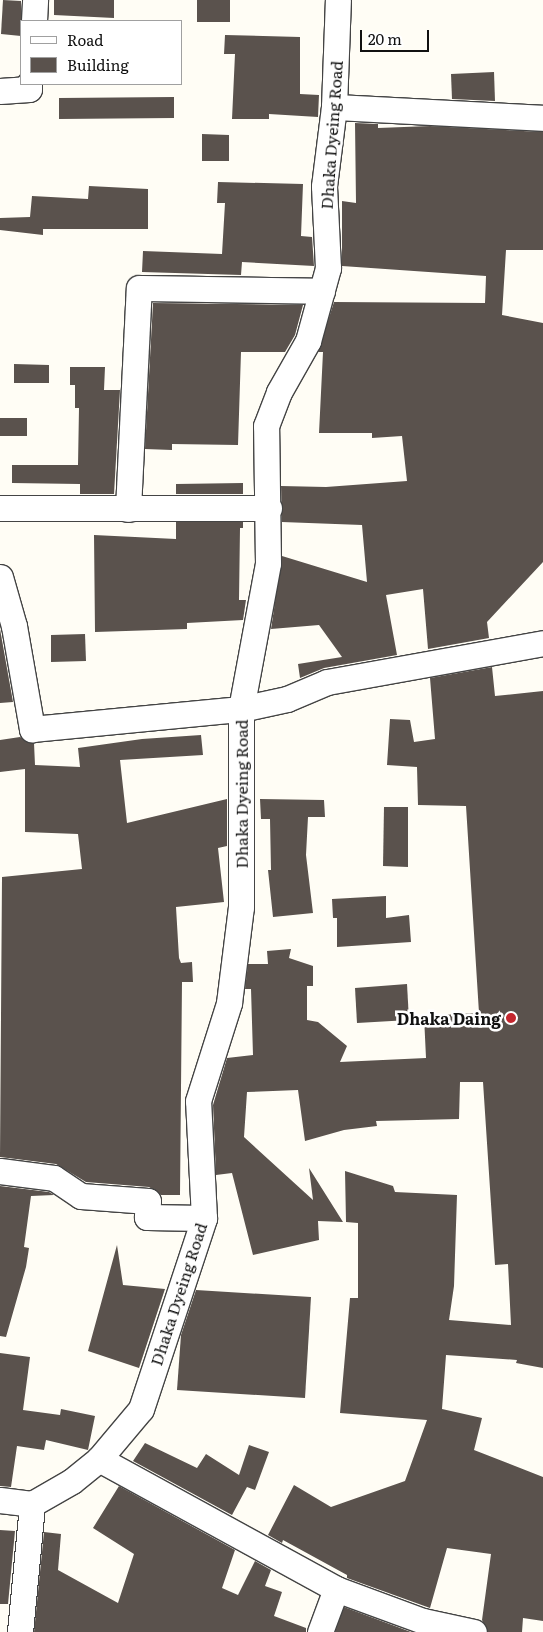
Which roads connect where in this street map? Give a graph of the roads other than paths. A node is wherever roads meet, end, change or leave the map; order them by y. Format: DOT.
graph roads {
  1 [pos="35,0"];
  2 [pos="338,0"];
  3 [pos="34,20"];
  4 [pos="30,85"];
  5 [pos="0,91"];
  6 [pos="334,108"];
  7 [pos="543,118"];
  8 [pos="322,291"];
  9 [pos="0,508"];
  10 [pos="269,508"];
  11 [pos="128,509"];
  12 [pos="0,577"];
  13 [pos="7,627"];
  14 [pos="543,643"];
  15 [pos="241,709"];
  16 [pos="0,1171"];
  17 [pos="204,1218"];
  18 [pos="100,1459"];
  19 [pos="0,1500"];
  20 [pos="32,1504"];
  21 [pos="336,1589"];
  22 [pos="20,1632"];
  23 [pos="320,1632"];
  24 [pos="474,1632"];
  1 -- 3 [label="street"];
  2 -- 6 [label="street, Dhaka Dyeing Road"];
  4 -- 5 [label="street"];
  6 -- 7 [label="street"];
  6 -- 8 [label="street, Dhaka Dyeing Road"];
  8 -- 10 [label="street, Dhaka Dyeing Road"];
  8 -- 11 [label="street"];
  9 -- 11 [label="street"];
  10 -- 11 [label="street"];
  10 -- 15 [label="street, Dhaka Dyeing Road"];
  12 -- 13 [label="street"];
  13 -- 15 [label="street"];
  14 -- 15 [label="street"];
  15 -- 17 [label="street, Dhaka Dyeing Road"];
  16 -- 17 [label="street"];
  17 -- 18 [label="street, Dhaka Dyeing Road"];
  18 -- 20 [label="street, Dhaka Dyeing Road"];
  18 -- 21 [label="street"];
  19 -- 20 [label="street"];
  20 -- 22 [label="street"];
  21 -- 23 [label="street"];
  21 -- 24 [label="street"];
}
